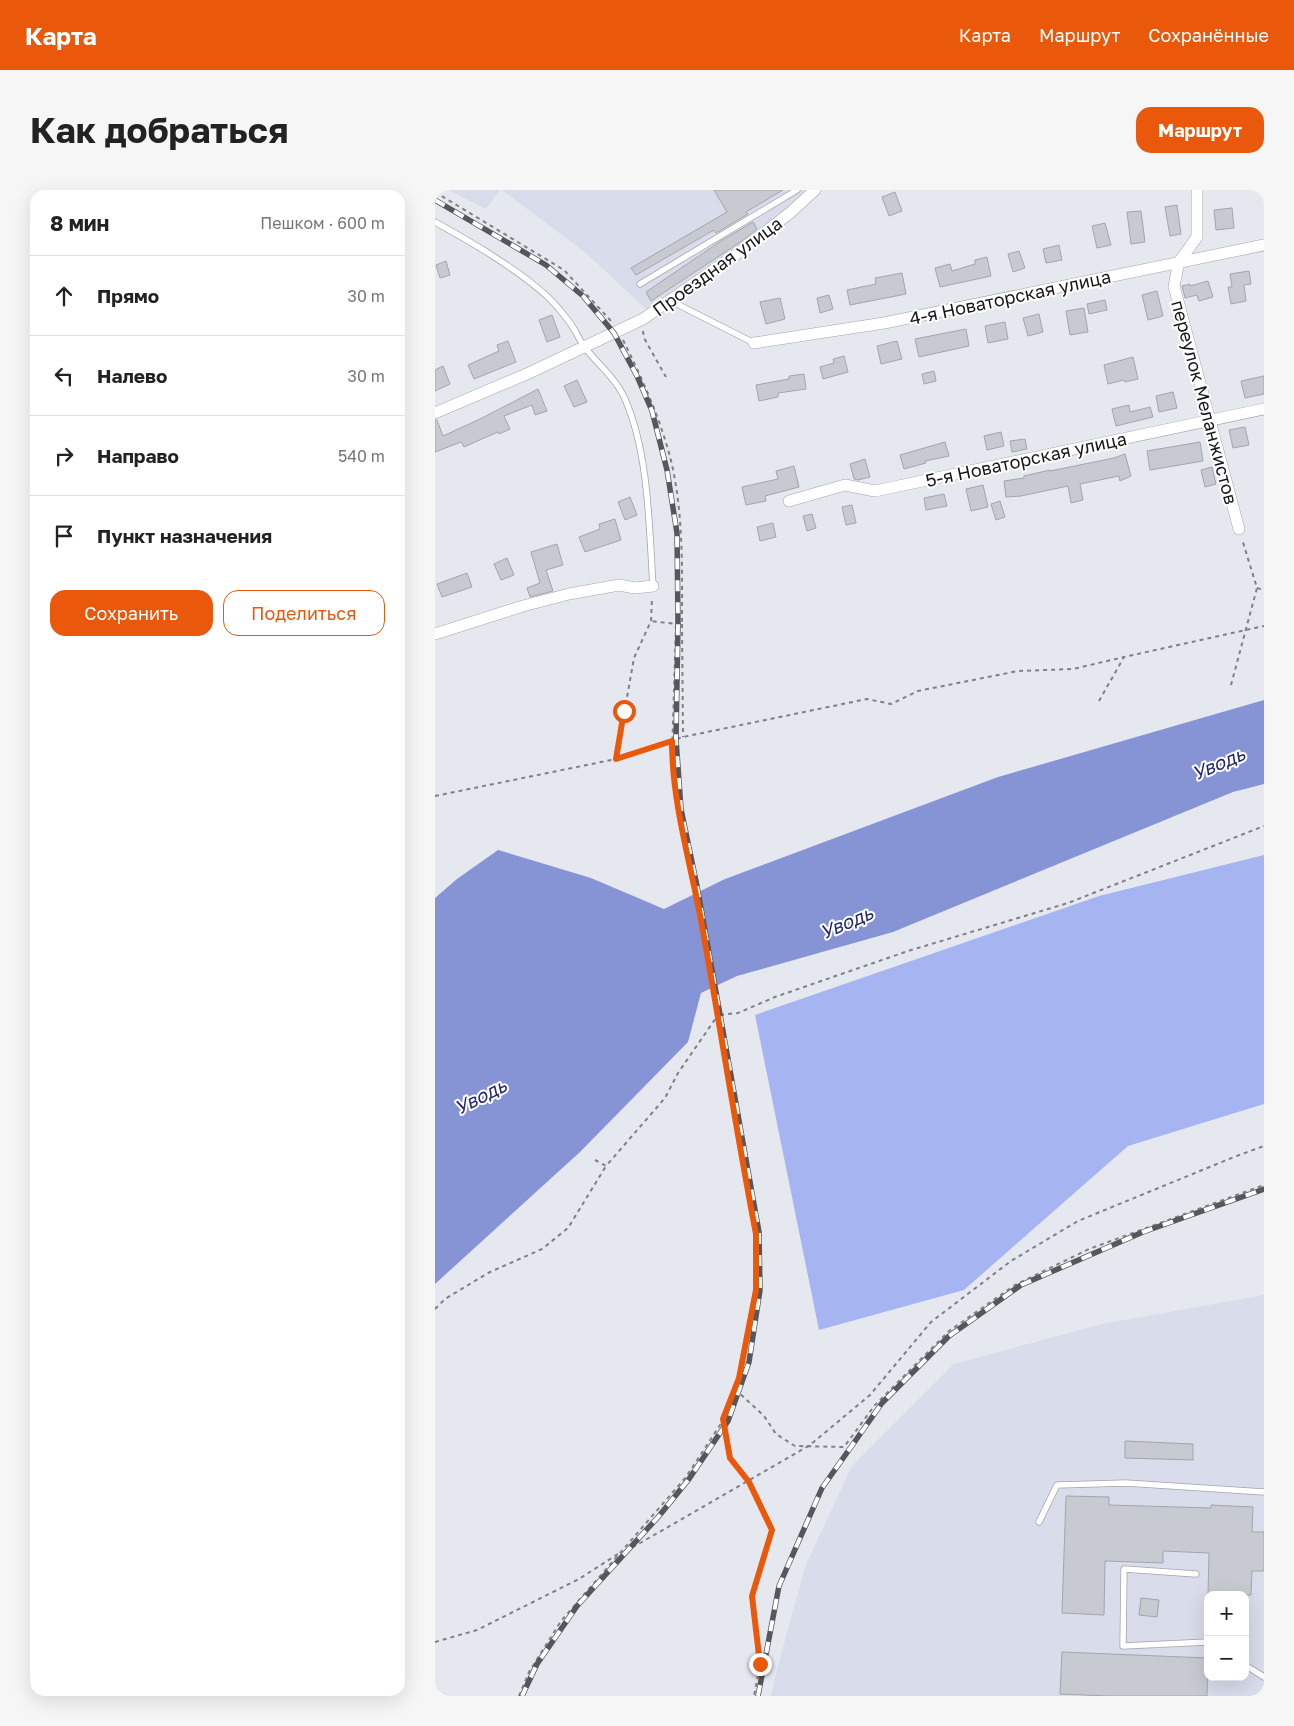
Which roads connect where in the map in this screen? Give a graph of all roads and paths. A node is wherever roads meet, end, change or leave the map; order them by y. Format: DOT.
graph roads {
  1 [pos="815,190"];
  2 [pos="1197,190"];
  3 [pos="801,193"];
  4 [pos="435,222"];
  5 [pos="1264,245"];
  6 [pos="1179,262"];
  7 [pos="640,284"];
  8 [pos="671,301"];
  9 [pos="643,319"];
  10 [pos="754,343"];
  11 [pos="584,347"];
  12 [pos="666,377"];
  13 [pos="1264,409"];
  14 [pos="435,413"];
  15 [pos="1211,421"];
  16 [pos="789,500"];
  17 [pos="1239,530"];
  18 [pos="653,586"];
  19 [pos="1257,588"];
  20 [pos="1264,590"];
  21 [pos="651,621"];
  22 [pos="682,624"];
  23 [pos="1264,626"];
  24 [pos="1246,630"];
  25 [pos="435,634"];
  26 [pos="1124,657"];
  27 [pos="1231,685"];
  28 [pos="1099,701"];
  29 [pos="683,737"];
  30 [pos="672,741"];
  31 [pos="616,759"];
  32 [pos="435,796"];
  33 [pos="1264,826"];
  34 [pos="718,1013"];
  35 [pos="1264,1146"];
  36 [pos="595,1160"];
  37 [pos="606,1166"];
  38 [pos="1264,1185"];
  39 [pos="435,1309"];
  40 [pos="735,1389"];
  41 [pos="723,1419"];
  42 [pos="810,1445"];
  43 [pos="749,1482"];
  44 [pos="1264,1492"];
  45 [pos="1039,1522"];
  46 [pos="625,1550"];
  47 [pos="1196,1574"];
  48 [pos="435,1642"];
  49 [pos="1204,1642"];
  50 [pos="1249,1668"];
  51 [pos="1264,1677"];
  52 [pos="519,1696"];
  53 [pos="754,1696"];
  1 -- 3 [label="street, Проездная улица"];
  2 -- 6 [label="street, переулок Меланжистов"];
  3 -- 7 [label="lane"];
  3 -- 8 [label="street, Проездная улица"];
  4 -- 11 [label="lane"];
  5 -- 6 [label="street, 4-я Новаторская улица"];
  6 -- 10 [label="street, 4-я Новаторская улица"];
  6 -- 15 [label="street, переулок Меланжистов"];
  8 -- 9 [label="street, Проездная улица"];
  8 -- 10 [label="lane"];
  9 -- 11 [label="street, Проездная улица"];
  9 -- 12 [label="path"];
  11 -- 14 [label="street, Проездная улица"];
  11 -- 18 [label="lane"];
  13 -- 15 [label="street, 5-я Новаторская улица"];
  15 -- 16 [label="street, 5-я Новаторская улица"];
  15 -- 17 [label="street, переулок Меланжистов"];
  17 -- 19 [label="path"];
  18 -- 21 [label="path"];
  18 -- 25 [label="street"];
  19 -- 20 [label="path"];
  19 -- 24 [label="path"];
  21 -- 30 [label="path"];
  21 -- 31 [label="path"];
  22 -- 29 [label="path"];
  23 -- 24 [label="path"];
  24 -- 26 [label="path"];
  24 -- 27 [label="path"];
  26 -- 28 [label="path"];
  26 -- 29 [label="path"];
  29 -- 30 [label="path"];
  30 -- 31 [label="path"];
  30 -- 34 [label="path"];
  31 -- 32 [label="path"];
  33 -- 34 [label="path"];
  34 -- 37 [label="path"];
  34 -- 40 [label="path"];
  35 -- 42 [label="path"];
  36 -- 37 [label="path"];
  37 -- 39 [label="path"];
  38 -- 42 [label="path"];
  40 -- 41 [label="path"];
  40 -- 42 [label="path"];
  41 -- 43 [label="path"];
  41 -- 46 [label="path"];
  42 -- 43 [label="path"];
  43 -- 46 [label="path"];
  43 -- 53 [label="path"];
  44 -- 45 [label="lane"];
  46 -- 48 [label="path"];
  46 -- 52 [label="path"];
  47 -- 49 [label="lane"];
  50 -- 51 [label="lane"];
}
